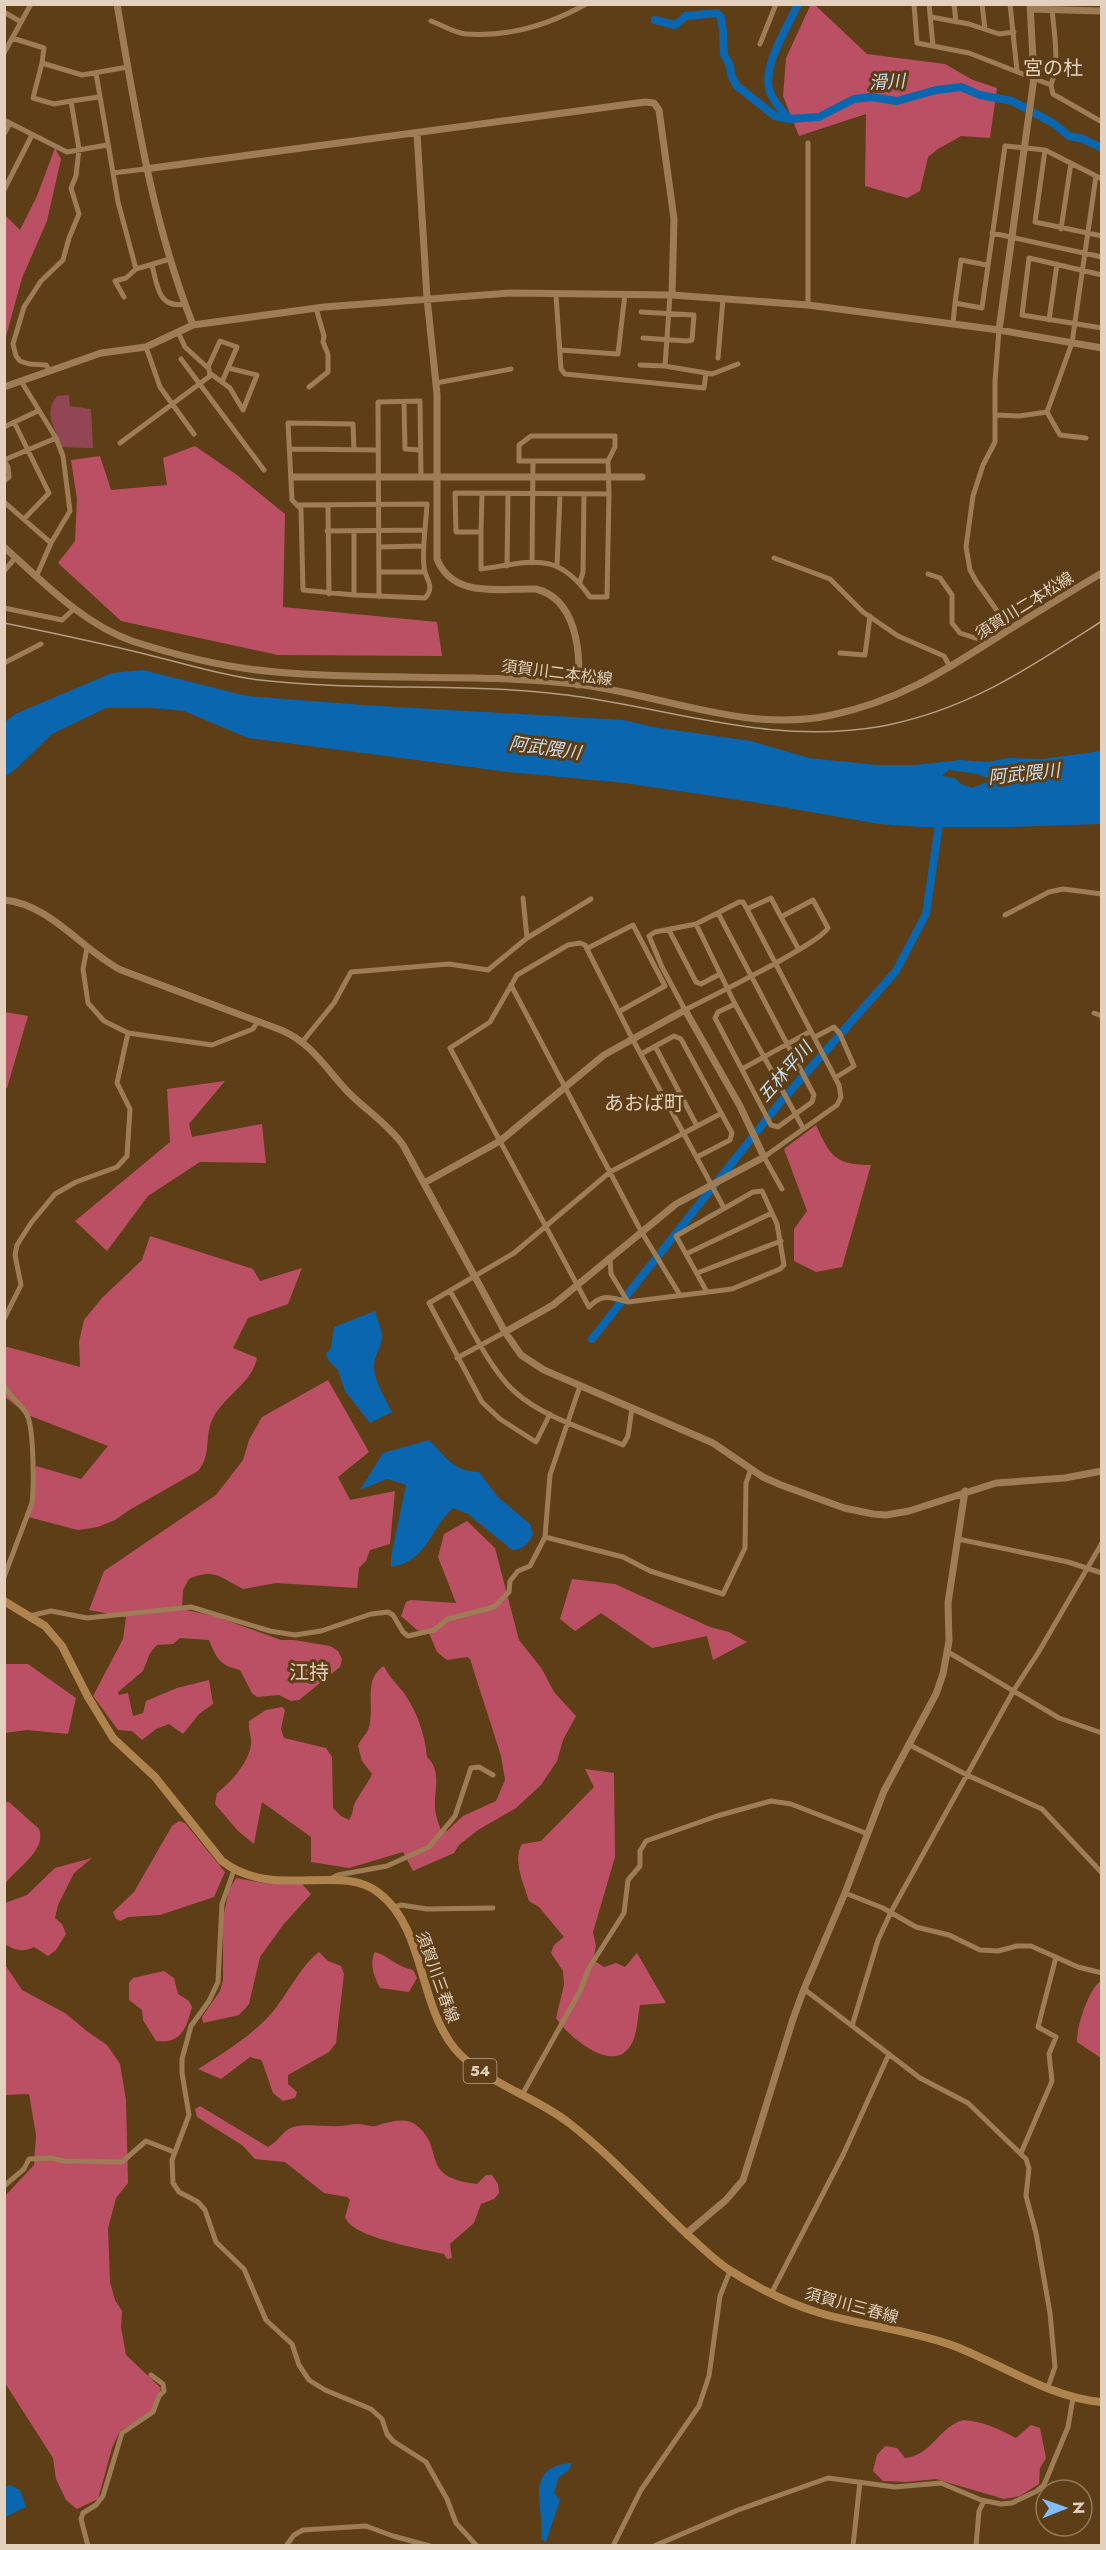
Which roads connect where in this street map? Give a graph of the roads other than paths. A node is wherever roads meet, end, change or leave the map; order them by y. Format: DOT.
graph roads {
  1 [pos="31,4"];
  2 [pos="117,4"];
  3 [pos="586,4"];
  4 [pos="776,4"];
  5 [pos="914,4"];
  6 [pos="929,4"];
  7 [pos="954,4"];
  8 [pos="982,4"];
  9 [pos="1010,4"];
  10 [pos="1030,7"];
  11 [pos="1052,9"];
  12 [pos="1101,11"];
  13 [pos="4,12"];
  14 [pos="931,17"];
  15 [pos="431,21"];
  16 [pos="21,22"];
  17 [pos="956,22"];
  18 [pos="985,29"];
  19 [pos="1014,32"];
  20 [pos="12,38"];
  21 [pos="760,44"];
  22 [pos="933,46"];
  23 [pos="4,53"];
  24 [pos="42,63"];
  25 [pos="128,67"];
  26 [pos="1017,70"];
  27 [pos="96,73"];
  28 [pos="1034,78"];
  29 [pos="1051,85"];
  30 [pos="99,97"];
  31 [pos="71,101"];
  32 [pos="7,121"];
  33 [pos="1101,122"];
  34 [pos="417,133"];
  35 [pos="4,134"];
  36 [pos="33,135"];
  37 [pos="808,143"];
  38 [pos="107,145"];
  39 [pos="79,149"];
  40 [pos="1025,149"];
  41 [pos="1045,150"];
  42 [pos="1071,164"];
  43 [pos="145,169"];
  44 [pos="112,173"];
  45 [pos="1099,178"];
  46 [pos="4,190"];
  47 [pos="1061,229"];
  48 [pos="992,233"];
  49 [pos="1087,235"];
  50 [pos="1013,236"];
  51 [pos="1101,236"];
  52 [pos="1085,252"];
  53 [pos="1101,257"];
  54 [pos="170,260"];
  55 [pos="1057,264"];
  56 [pos="152,265"];
  57 [pos="987,265"];
  58 [pos="136,269"];
  59 [pos="1082,270"];
  60 [pos="1101,275"];
  61 [pos="625,294"];
  62 [pos="556,295"];
  63 [pos="671,295"];
  64 [pos="124,297"];
  65 [pos="427,298"];
  66 [pos="723,299"];
  67 [pos="955,303"];
  68 [pos="184,304"];
  69 [pos="808,305"];
  70 [pos="316,308"];
  71 [pos="641,312"];
  72 [pos="668,314"];
  73 [pos="1049,320"];
  74 [pos="953,323"];
  75 [pos="1075,324"];
  76 [pos="193,326"];
  77 [pos="1101,328"];
  78 [pos="999,330"];
  79 [pos="178,332"];
  80 [pos="643,338"];
  81 [pos="667,340"];
  82 [pos="1072,344"];
  83 [pos="146,347"];
  84 [pos="1101,348"];
  85 [pos="560,350"];
  86 [pos="718,358"];
  87 [pos="181,359"];
  88 [pos="738,364"];
  89 [pos="640,365"];
  90 [pos="665,366"];
  91 [pos="208,367"];
  92 [pos="228,368"];
  93 [pos="511,369"];
  94 [pos="50,371"];
  95 [pos="211,374"];
  96 [pos="706,374"];
  97 [pos="21,381"];
  98 [pos="222,382"];
  99 [pos="436,383"];
  100 [pos="200,385"];
  101 [pos="4,387"];
  102 [pos="309,387"];
  103 [pos="404,402"];
  104 [pos="172,403"];
  105 [pos="38,411"];
  106 [pos="1047,412"];
  107 [pos="996,415"];
  108 [pos="14,422"];
  109 [pos="4,427"];
  110 [pos="194,434"];
  111 [pos="56,438"];
  112 [pos="1086,438"];
  113 [pos="120,443"];
  114 [pos="289,449"];
  115 [pos="28,450"];
  116 [pos="354,450"];
  117 [pos="378,450"];
  118 [pos="420,450"];
  119 [pos="608,461"];
  120 [pos="533,462"];
  121 [pos="264,470"];
  122 [pos="292,477"];
  123 [pos="378,477"];
  124 [pos="437,477"];
  125 [pos="534,477"];
  126 [pos="608,477"];
  127 [pos="642,477"];
  128 [pos="420,478"];
  129 [pos="4,481"];
  130 [pos="482,494"];
  131 [pos="534,494"];
  132 [pos="609,494"];
  133 [pos="508,495"];
  134 [pos="560,495"];
  135 [pos="584,495"];
  136 [pos="4,502"];
  137 [pos="378,504"];
  138 [pos="297,505"];
  139 [pos="328,505"];
  140 [pos="24,519"];
  141 [pos="425,530"];
  142 [pos="327,531"];
  143 [pos="354,531"];
  144 [pos="379,531"];
  145 [pos="481,532"];
  146 [pos="51,543"];
  147 [pos="424,546"];
  148 [pos="4,547"];
  149 [pos="379,547"];
  150 [pos="16,558"];
  151 [pos="774,558"];
  152 [pos="532,563"];
  153 [pos="507,566"];
  154 [pos="557,566"];
  155 [pos="4,571"];
  156 [pos="379,572"];
  157 [pos="424,572"];
  158 [pos="1101,573"];
  159 [pos="928,574"];
  160 [pos="37,575"];
  161 [pos="580,583"];
  162 [pos="329,594"];
  163 [pos="354,596"];
  164 [pos="379,597"];
  165 [pos="4,608"];
  166 [pos="75,608"];
  167 [pos="870,616"];
  168 [pos="1010,629"];
  169 [pos="41,644"];
  170 [pos="986,644"];
  171 [pos="840,652"];
  172 [pos="4,663"];
  173 [pos="950,667"];
  174 [pos="578,685"];
  175 [pos="1101,894"];
  176 [pos="523,898"];
  177 [pos="591,899"];
  178 [pos="4,900"];
  179 [pos="747,909"];
  180 [pos="718,913"];
  181 [pos="1005,915"];
  182 [pos="781,917"];
  183 [pos="696,924"];
  184 [pos="669,930"];
  185 [pos="527,938"];
  186 [pos="87,948"];
  187 [pos="588,948"];
  188 [pos="799,950"];
  189 [pos="774,963"];
  190 [pos="720,974"];
  191 [pos="750,976"];
  192 [pos="511,986"];
  193 [pos="728,988"];
  194 [pos="735,1004"];
  195 [pos="685,1010"];
  196 [pos="620,1011"];
  197 [pos="1094,1013"];
  198 [pos="1101,1016"];
  199 [pos="258,1021"];
  200 [pos="811,1031"];
  201 [pos="128,1033"];
  202 [pos="815,1037"];
  203 [pos="633,1040"];
  204 [pos="303,1041"];
  205 [pos="788,1045"];
  206 [pos="655,1046"];
  207 [pos="641,1054"];
  208 [pos="764,1056"];
  209 [pos="742,1069"];
  210 [pos="835,1078"];
  211 [pos="564,1086"];
  212 [pos="720,1114"];
  213 [pos="796,1114"];
  214 [pos="697,1126"];
  215 [pos="803,1128"];
  216 [pos="684,1132"];
  217 [pos="500,1142"];
  218 [pos="697,1157"];
  219 [pos="764,1157"];
  220 [pos="610,1172"];
  221 [pos="424,1183"];
  222 [pos="711,1184"];
  223 [pos="782,1189"];
  224 [pos="724,1208"];
  225 [pos="772,1213"];
  226 [pos="546,1227"];
  227 [pos="641,1231"];
  228 [pos="781,1241"];
  229 [pos="686,1254"];
  230 [pos="610,1259"];
  231 [pos="697,1273"];
  232 [pos="473,1276"];
  233 [pos="577,1287"];
  234 [pos="450,1291"];
  235 [pos="707,1292"];
  236 [pos="680,1295"];
  237 [pos="628,1302"];
  238 [pos="4,1319"];
  239 [pos="505,1332"];
  240 [pos="482,1345"];
  241 [pos="457,1358"];
  242 [pos="4,1385"];
  243 [pos="580,1386"];
  244 [pos="632,1408"];
  245 [pos="550,1414"];
  246 [pos="569,1422"];
  247 [pos="751,1469"];
  248 [pos="1101,1471"];
  249 [pos="965,1491"];
  250 [pos="545,1537"];
  251 [pos="958,1539"];
  252 [pos="1101,1543"];
  253 [pos="1088,1568"];
  254 [pos="1101,1573"];
  255 [pos="4,1577"];
  256 [pos="4,1601"];
  257 [pos="29,1616"];
  258 [pos="948,1652"];
  259 [pos="1014,1690"];
  260 [pos="1101,1733"];
  261 [pos="908,1744"];
  262 [pos="493,1775"];
  263 [pos="966,1775"];
  264 [pos="868,1834"];
  265 [pos="234,1870"];
  266 [pos="1101,1873"];
  267 [pos="330,1881"];
  268 [pos="845,1893"];
  269 [pos="394,1907"];
  270 [pos="494,1908"];
  271 [pos="891,1912"];
  272 [pos="1056,1957"];
  273 [pos="1101,1973"];
  274 [pos="804,1989"];
  275 [pos="852,2026"];
  276 [pos="889,2054"];
  277 [pos="522,2095"];
  278 [pos="174,2152"];
  279 [pos="1021,2153"];
  280 [pos="4,2186"];
  281 [pos="687,2233"];
  282 [pos="730,2271"];
  283 [pos="772,2292"];
  284 [pos="151,2374"];
  285 [pos="1048,2387"];
  286 [pos="1073,2398"];
  287 [pos="1101,2402"];
  288 [pos="861,2482"];
  289 [pos="984,2501"];
  290 [pos="88,2546"];
  291 [pos="286,2546"];
  292 [pos="430,2546"];
  293 [pos="477,2546"];
  294 [pos="613,2546"];
  295 [pos="654,2546"];
  296 [pos="853,2546"];
  297 [pos="976,2546"];
  1 -- 16 [label="street"];
  2 -- 25 [label="street"];
  3 -- 15 [label="street"];
  4 -- 21 [label="street"];
  5 -- 22 [label="street"];
  6 -- 14 [label="street"];
  7 -- 17 [label="street"];
  8 -- 18 [label="street"];
  9 -- 19 [label="street"];
  10 -- 11 [label="street"];
  10 -- 28 [label="street"];
  11 -- 12 [label="street"];
  11 -- 29 [label="street"];
  13 -- 16 [label="street"];
  14 -- 17 [label="street"];
  14 -- 22 [label="street"];
  16 -- 20 [label="street"];
  17 -- 18 [label="street"];
  18 -- 19 [label="street"];
  19 -- 26 [label="street"];
  20 -- 23 [label="street"];
  20 -- 24 [label="street"];
  22 -- 26 [label="street"];
  24 -- 27 [label="street"];
  24 -- 31 [label="street"];
  25 -- 27 [label="street"];
  25 -- 43 [label="street"];
  26 -- 28 [label="street"];
  27 -- 30 [label="street"];
  28 -- 29 [label="street"];
  28 -- 40 [label="street"];
  29 -- 33 [label="street"];
  30 -- 31 [label="street"];
  30 -- 38 [label="street"];
  31 -- 39 [label="street"];
  32 -- 35 [label="street"];
  32 -- 36 [label="street"];
  34 -- 43 [label="street"];
  34 -- 63 [label="street"];
  34 -- 65 [label="street"];
  36 -- 39 [label="street"];
  36 -- 46 [label="street"];
  37 -- 69 [label="street"];
  38 -- 39 [label="street"];
  38 -- 44 [label="street"];
  39 -- 94 [label="street"];
  40 -- 41 [label="street"];
  40 -- 48 [label="street"];
  40 -- 50 [label="street"];
  41 -- 42 [label="street"];
  41 -- 47 [label="street"];
  42 -- 45 [label="street"];
  42 -- 47 [label="street"];
  43 -- 44 [label="street"];
  43 -- 54 [label="street"];
  44 -- 58 [label="street"];
  45 -- 49 [label="street"];
  47 -- 49 [label="street"];
  48 -- 50 [label="street"];
  48 -- 57 [label="street"];
  49 -- 51 [label="street"];
  49 -- 52 [label="street"];
  50 -- 52 [label="street"];
  50 -- 78 [label="street"];
  52 -- 53 [label="street"];
  52 -- 59 [label="street"];
  54 -- 56 [label="street"];
  54 -- 68 [label="street"];
  55 -- 59 [label="street"];
  55 -- 73 [label="street"];
  55 -- 73 [label="street"];
  56 -- 58 [label="street"];
  56 -- 68 [label="street"];
  57 -- 67 [label="street"];
  57 -- 67 [label="street"];
  58 -- 64 [label="street"];
  59 -- 60 [label="street"];
  59 -- 75 [label="street"];
  61 -- 62 [label="street"];
  61 -- 63 [label="street"];
  61 -- 85 [label="street"];
  62 -- 65 [label="street"];
  62 -- 85 [label="street"];
  63 -- 66 [label="street"];
  63 -- 72 [label="street"];
  65 -- 70 [label="street"];
  65 -- 99 [label="street"];
  66 -- 69 [label="street"];
  66 -- 86 [label="street"];
  67 -- 74 [label="street"];
  68 -- 76 [label="street"];
  69 -- 74 [label="street"];
  70 -- 76 [label="street"];
  70 -- 102 [label="street"];
  71 -- 72 [label="street"];
  72 -- 81 [label="street"];
  72 -- 81 [label="street"];
  73 -- 75 [label="street"];
  74 -- 78 [label="street"];
  75 -- 77 [label="street"];
  75 -- 82 [label="street"];
  76 -- 79 [label="street"];
  78 -- 82 [label="street"];
  78 -- 107 [label="street"];
  79 -- 83 [label="street"];
  79 -- 91 [label="street"];
  80 -- 81 [label="street"];
  81 -- 90 [label="street"];
  82 -- 84 [label="street"];
  82 -- 106 [label="street"];
  83 -- 94 [label="street"];
  83 -- 104 [label="street"];
  85 -- 96 [label="street"];
  87 -- 100 [label="street"];
  88 -- 96 [label="street"];
  89 -- 90 [label="street"];
  90 -- 96 [label="street"];
  91 -- 92 [label="street"];
  91 -- 95 [label="street"];
  92 -- 98 [label="street"];
  92 -- 98 [label="street"];
  93 -- 99 [label="street"];
  94 -- 97 [label="street"];
  95 -- 98 [label="street"];
  95 -- 100 [label="street"];
  97 -- 101 [label="street"];
  97 -- 105 [label="street"];
  99 -- 124 [label="street"];
  100 -- 104 [label="street"];
  100 -- 121 [label="street"];
  103 -- 117 [label="street"];
  103 -- 118 [label="street"];
  103 -- 118 [label="street"];
  104 -- 110 [label="street"];
  104 -- 113 [label="street"];
  105 -- 108 [label="street"];
  105 -- 111 [label="street"];
  106 -- 107 [label="street"];
  106 -- 112 [label="street"];
  107 -- 168 [label="street"];
  108 -- 109 [label="street"];
  108 -- 115 [label="street"];
  111 -- 115 [label="street"];
  111 -- 146 [label="street"];
  114 -- 116 [label="street"];
  114 -- 116 [label="street"];
  114 -- 122 [label="street"];
  115 -- 129 [label="street"];
  115 -- 140 [label="street"];
  116 -- 117 [label="street"];
  117 -- 123 [label="street"];
  118 -- 128 [label="street"];
  119 -- 120 [label="street"];
  119 -- 120 [label="street"];
  119 -- 126 [label="street"];
  120 -- 125 [label="street"];
  122 -- 123 [label="street"];
  122 -- 138 [label="street"];
  123 -- 128 [label="street"];
  123 -- 137 [label="street"];
  124 -- 125 [label="street"];
  124 -- 128 [label="street"];
  124 -- 174 [label="street"];
  125 -- 126 [label="street"];
  125 -- 131 [label="street"];
  126 -- 127 [label="street"];
  126 -- 132 [label="street"];
  130 -- 133 [label="street"];
  130 -- 145 [label="street"];
  130 -- 145 [label="street"];
  131 -- 133 [label="street"];
  131 -- 134 [label="street"];
  131 -- 152 [label="street"];
  132 -- 135 [label="street"];
  132 -- 161 [label="street"];
  133 -- 153 [label="street"];
  134 -- 135 [label="street"];
  134 -- 154 [label="street"];
  135 -- 161 [label="street"];
  136 -- 140 [label="street"];
  137 -- 139 [label="street"];
  137 -- 141 [label="street"];
  137 -- 144 [label="street"];
  138 -- 139 [label="street"];
  138 -- 162 [label="street"];
  139 -- 142 [label="street"];
  140 -- 146 [label="street"];
  141 -- 144 [label="street"];
  141 -- 147 [label="street"];
  142 -- 143 [label="street"];
  142 -- 162 [label="street"];
  143 -- 144 [label="street"];
  143 -- 163 [label="street"];
  144 -- 149 [label="street"];
  145 -- 153 [label="street"];
  146 -- 160 [label="street"];
  147 -- 149 [label="street"];
  147 -- 157 [label="street"];
  148 -- 150 [label="street, 須賀川二本松線"];
  149 -- 156 [label="street"];
  150 -- 155 [label="street"];
  150 -- 160 [label="street, 須賀川二本松線"];
  151 -- 167 [label="street"];
  152 -- 153 [label="street"];
  152 -- 154 [label="street"];
  154 -- 161 [label="street"];
  156 -- 157 [label="street"];
  156 -- 164 [label="street"];
  157 -- 164 [label="street"];
  158 -- 168 [label="street, 須賀川二本松線"];
  159 -- 170 [label="street"];
  160 -- 166 [label="street, 須賀川二本松線"];
  162 -- 163 [label="street"];
  163 -- 164 [label="street"];
  165 -- 166 [label="street"];
  166 -- 174 [label="street, 須賀川二本松線"];
  167 -- 171 [label="street"];
  167 -- 173 [label="street"];
  168 -- 170 [label="street, 須賀川二本松線"];
  169 -- 172 [label="street"];
  170 -- 173 [label="street, 須賀川二本松線"];
  173 -- 174 [label="street, 須賀川二本松線"];
  175 -- 181 [label="street"];
  176 -- 185 [label="street"];
  177 -- 185 [label="street"];
  178 -- 186 [label="street"];
  179 -- 180 [label="street"];
  179 -- 182 [label="street"];
  179 -- 189 [label="street"];
  180 -- 183 [label="street"];
  180 -- 191 [label="street"];
  182 -- 188 [label="street"];
  182 -- 188 [label="street"];
  183 -- 184 [label="street"];
  183 -- 190 [label="street"];
  184 -- 190 [label="street"];
  184 -- 195 [label="street"];
  185 -- 204 [label="street"];
  186 -- 199 [label="street"];
  186 -- 201 [label="street"];
  187 -- 192 [label="street"];
  187 -- 196 [label="street"];
  187 -- 196 [label="street"];
  188 -- 189 [label="street"];
  189 -- 191 [label="street"];
  189 -- 200 [label="street"];
  190 -- 193 [label="street"];
  191 -- 193 [label="street"];
  191 -- 205 [label="street"];
  192 -- 211 [label="street"];
  192 -- 217 [label="street"];
  193 -- 194 [label="street"];
  193 -- 195 [label="street"];
  194 -- 208 [label="street"];
  194 -- 209 [label="street"];
  195 -- 203 [label="street"];
  195 -- 219 [label="street"];
  196 -- 203 [label="street"];
  197 -- 198 [label="street"];
  199 -- 201 [label="street"];
  199 -- 204 [label="street"];
  200 -- 202 [label="street"];
  200 -- 205 [label="street"];
  201 -- 238 [label="street"];
  202 -- 210 [label="street"];
  202 -- 210 [label="street"];
  203 -- 207 [label="street"];
  203 -- 211 [label="street"];
  204 -- 221 [label="street"];
  205 -- 208 [label="street"];
  205 -- 213 [label="street"];
  206 -- 207 [label="street"];
  206 -- 212 [label="street"];
  206 -- 214 [label="street"];
  207 -- 216 [label="street"];
  208 -- 209 [label="street"];
  208 -- 213 [label="street"];
  209 -- 213 [label="street"];
  210 -- 215 [label="street"];
  211 -- 217 [label="street"];
  211 -- 220 [label="street"];
  212 -- 214 [label="street"];
  212 -- 218 [label="street"];
  213 -- 215 [label="street"];
  214 -- 216 [label="street"];
  215 -- 219 [label="street"];
  216 -- 218 [label="street"];
  216 -- 220 [label="street"];
  217 -- 221 [label="street"];
  217 -- 226 [label="street"];
  218 -- 222 [label="street"];
  219 -- 222 [label="street"];
  219 -- 223 [label="street"];
  220 -- 226 [label="street"];
  220 -- 227 [label="street"];
  221 -- 232 [label="street"];
  222 -- 224 [label="street"];
  222 -- 227 [label="street"];
  224 -- 225 [label="street"];
  224 -- 229 [label="street"];
  225 -- 228 [label="street"];
  225 -- 229 [label="street"];
  226 -- 232 [label="street"];
  226 -- 233 [label="street"];
  227 -- 230 [label="street"];
  227 -- 236 [label="street"];
  228 -- 231 [label="street"];
  228 -- 235 [label="street"];
  229 -- 231 [label="street"];
  230 -- 233 [label="street"];
  230 -- 237 [label="street"];
  231 -- 235 [label="street"];
  232 -- 234 [label="street"];
  232 -- 239 [label="street"];
  233 -- 237 [label="street"];
  233 -- 239 [label="street"];
  234 -- 240 [label="street"];
  234 -- 241 [label="street"];
  235 -- 236 [label="street"];
  236 -- 237 [label="street"];
  239 -- 240 [label="street"];
  239 -- 243 [label="street"];
  240 -- 241 [label="street"];
  240 -- 245 [label="street"];
  241 -- 245 [label="street"];
  242 -- 255 [label="street"];
  243 -- 244 [label="street"];
  243 -- 246 [label="street"];
  244 -- 246 [label="street"];
  244 -- 247 [label="street"];
  245 -- 246 [label="street"];
  246 -- 250 [label="street"];
  247 -- 249 [label="street"];
  247 -- 250 [label="street"];
  248 -- 249 [label="street"];
  249 -- 251 [label="street"];
  250 -- 257 [label="street"];
  251 -- 253 [label="street"];
  251 -- 258 [label="street"];
  252 -- 253 [label="street"];
  253 -- 254 [label="street"];
  253 -- 259 [label="street"];
  256 -- 257 [label="main road, 須賀川三春線 / 54"];
  257 -- 265 [label="main road, 須賀川三春線 / 54"];
  258 -- 259 [label="street"];
  258 -- 261 [label="street"];
  259 -- 260 [label="street"];
  259 -- 263 [label="street"];
  261 -- 263 [label="street"];
  261 -- 264 [label="street"];
  262 -- 267 [label="street"];
  263 -- 266 [label="street"];
  263 -- 271 [label="street"];
  264 -- 268 [label="street"];
  264 -- 277 [label="street"];
  265 -- 267 [label="main road, 須賀川三春線 / 54"];
  265 -- 278 [label="street"];
  267 -- 269 [label="main road, 須賀川三春線 / 54"];
  268 -- 271 [label="street"];
  268 -- 274 [label="street"];
  269 -- 270 [label="street"];
  269 -- 277 [label="main road, 須賀川三春線 / 54"];
  271 -- 272 [label="street"];
  271 -- 275 [label="street"];
  272 -- 273 [label="street"];
  272 -- 279 [label="street"];
  274 -- 275 [label="street"];
  274 -- 281 [label="street"];
  275 -- 276 [label="street"];
  276 -- 279 [label="street"];
  276 -- 283 [label="street"];
  277 -- 281 [label="main road, 須賀川三春線 / 54"];
  278 -- 280 [label="street"];
  278 -- 293 [label="street"];
  279 -- 285 [label="street"];
  281 -- 282 [label="main road, 須賀川三春線 / 54"];
  282 -- 283 [label="main road, 須賀川三春線 / 54"];
  282 -- 294 [label="street"];
  283 -- 285 [label="main road, 須賀川三春線 / 54"];
  284 -- 290 [label="street"];
  285 -- 286 [label="main road, 須賀川三春線 / 54"];
  286 -- 287 [label="main road, 須賀川三春線 / 54"];
  286 -- 289 [label="street"];
  288 -- 289 [label="street"];
  288 -- 295 [label="street"];
  288 -- 296 [label="street"];
  289 -- 297 [label="street"];
  291 -- 292 [label="street"];
}
